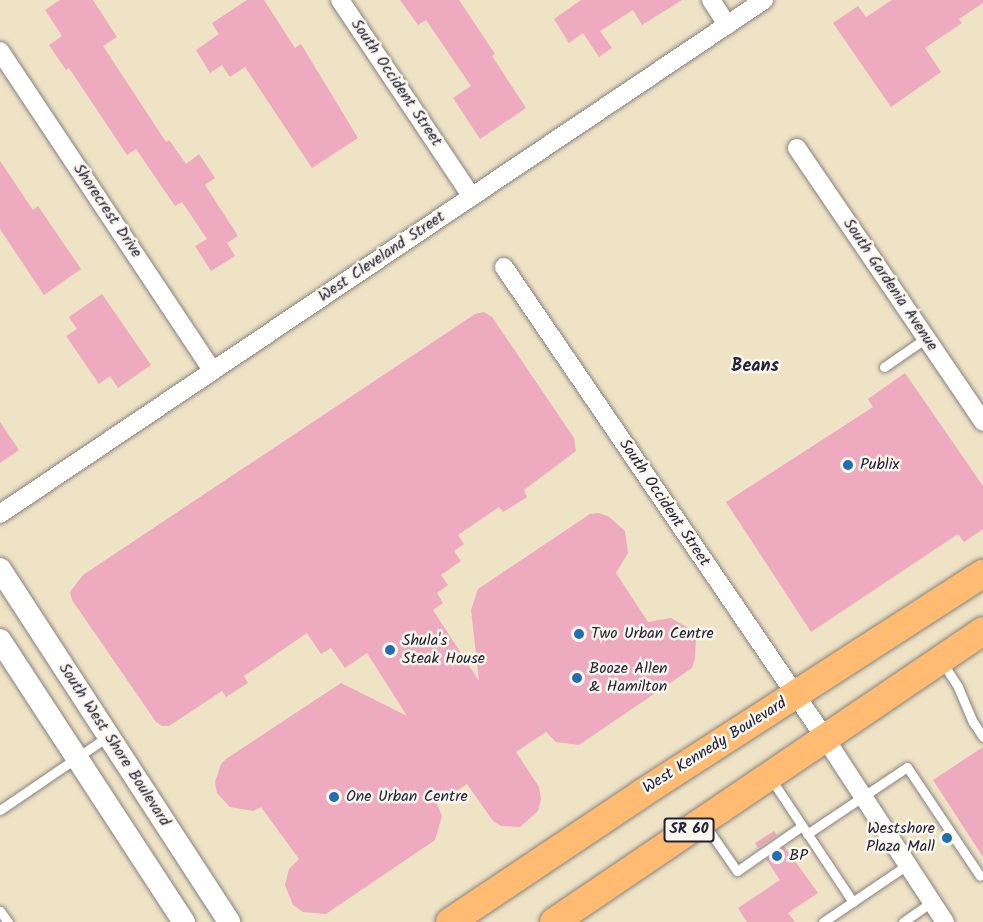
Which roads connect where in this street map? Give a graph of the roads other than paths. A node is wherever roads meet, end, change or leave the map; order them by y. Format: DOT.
graph roads {
  1 [pos="340,0"];
  2 [pos="711,0"];
  3 [pos="764,0"];
  4 [pos="727,25"];
  5 [pos="0,51"];
  6 [pos="797,148"];
  7 [pos="471,196"];
  8 [pos="504,267"];
  9 [pos="926,338"];
  10 [pos="884,367"];
  11 [pos="213,371"];
  12 [pos="983,422"];
  13 [pos="0,514"];
  14 [pos="0,569"];
  15 [pos="983,574"];
  16 [pos="983,631"];
  17 [pos="0,640"];
  18 [pos="940,660"];
  19 [pos="795,696"];
  20 [pos="983,715"];
  21 [pos="973,722"];
  22 [pos="107,736"];
  23 [pos="983,737"];
  24 [pos="825,738"];
  25 [pos="77,756"];
  26 [pos="768,776"];
  27 [pos="863,796"];
  28 [pos="0,810"];
  29 [pos="702,821"];
  30 [pos="805,830"];
  31 [pos="907,865"];
  32 [pos="980,876"];
  33 [pos="853,902"];
  34 [pos="932,902"];
  35 [pos="0,910"];
  36 [pos="8,922"];
  37 [pos="184,922"];
  38 [pos="229,922"];
  39 [pos="450,922"];
  40 [pos="554,922"];
  41 [pos="823,922"];
  42 [pos="903,922"];
  43 [pos="945,922"];
  1 -- 7 [label="street, South Occident Street"];
  2 -- 4 [label="street"];
  3 -- 4 [label="street, West Cleveland Street"];
  4 -- 7 [label="street, West Cleveland Street"];
  5 -- 11 [label="street, Shorecrest Drive"];
  6 -- 9 [label="street, South Gardenia Avenue"];
  7 -- 11 [label="street, West Cleveland Street"];
  8 -- 19 [label="street, South Occident Street"];
  9 -- 10 [label="lane"];
  9 -- 12 [label="street, South Gardenia Avenue"];
  11 -- 13 [label="street, West Cleveland Street"];
  14 -- 22 [label="street, South West Shore Boulevard"];
  15 -- 19 [label="main road, West Kennedy Boulevard"];
  16 -- 18 [label="main road, SR 60"];
  17 -- 25 [label="street"];
  18 -- 21 [label="lane"];
  18 -- 24 [label="main road, SR 60"];
  19 -- 24 [label="street, South Occident Street"];
  19 -- 39 [label="main road, West Kennedy Boulevard"];
  20 -- 21 [label="lane"];
  21 -- 23 [label="lane"];
  22 -- 25 [label="lane"];
  22 -- 38 [label="street, South West Shore Boulevard"];
  24 -- 26 [label="main road, SR 60"];
  24 -- 27 [label="street, South Occident Street"];
  25 -- 28 [label="lane"];
  25 -- 37 [label="street"];
  26 -- 29 [label="main road, SR 60"];
  26 -- 30 [label="lane"];
  27 -- 30 [label="lane"];
  27 -- 31 [label="street, South Occident Street"];
  27 -- 32 [label="lane"];
  29 -- 30 [label="lane"];
  29 -- 40 [label="main road, SR 60"];
  30 -- 33 [label="lane"];
  31 -- 33 [label="lane"];
  31 -- 34 [label="street, South Occident Street"];
  33 -- 41 [label="lane"];
  34 -- 42 [label="lane"];
  34 -- 43 [label="street, South Occident Street"];
  35 -- 36 [label="lane"];
}
